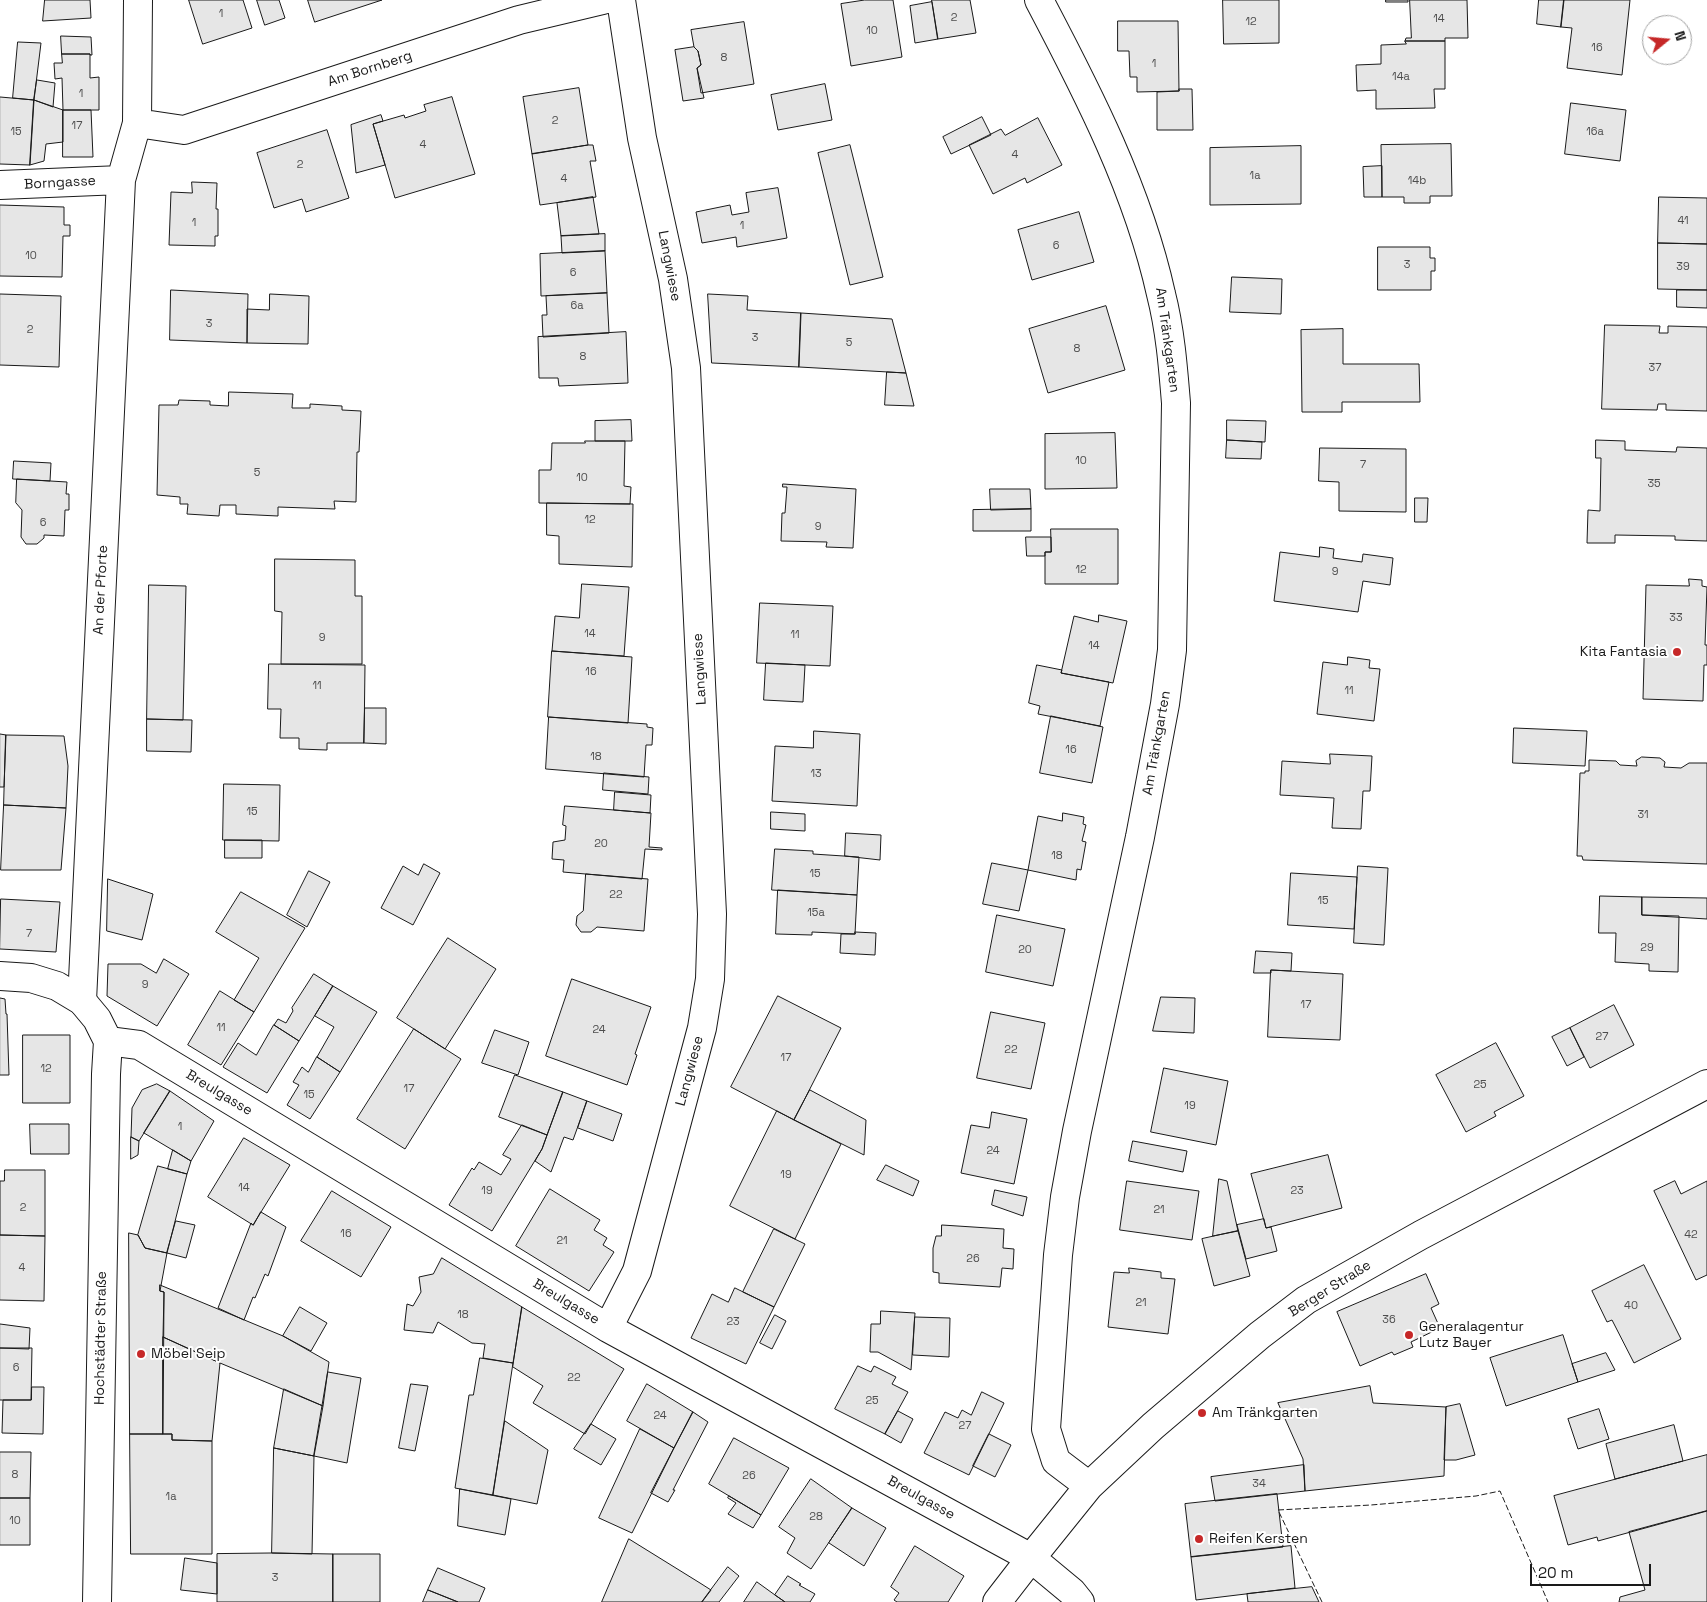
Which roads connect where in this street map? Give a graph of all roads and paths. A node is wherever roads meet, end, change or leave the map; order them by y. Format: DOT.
graph roads {
  1 [pos="138,0"];
  2 [pos="603,0"];
  3 [pos="620,0"];
  4 [pos="1039,0"];
  5 [pos="136,123"];
  6 [pos="121,180"];
  7 [pos="0,185"];
  8 [pos="0,976"];
  9 [pos="82,1001"];
  10 [pos="108,1041"];
  11 [pos="1707,1084"];
  12 [pos="608,1328"];
  13 [pos="1090,1486"];
  14 [pos="1030,1558"];
  15 [pos="97,1602"];
  16 [pos="997,1602"];
  17 [pos="1080,1602"];
  1 -- 5 [label="street, An der Pforte"];
  2 -- 5 [label="street, Am Bornberg"];
  3 -- 12 [label="street, Langwiese"];
  4 -- 13 [label="street, Am Tränkgarten"];
  5 -- 6 [label="street, An der Pforte"];
  6 -- 7 [label="street, Borngasse"];
  6 -- 9 [label="street, An der Pforte"];
  8 -- 9 [label="street"];
  9 -- 10 [label="street"];
  10 -- 12 [label="street, Breulgasse"];
  10 -- 15 [label="street, Hochstädter Straße"];
  11 -- 13 [label="street, Berger Straße"];
  12 -- 14 [label="street, Breulgasse"];
  13 -- 14 [label="street, Berger Straße"];
  14 -- 16 [label="street, Berger Straße"];
  14 -- 17 [label="street, Breulgasse"];
}
